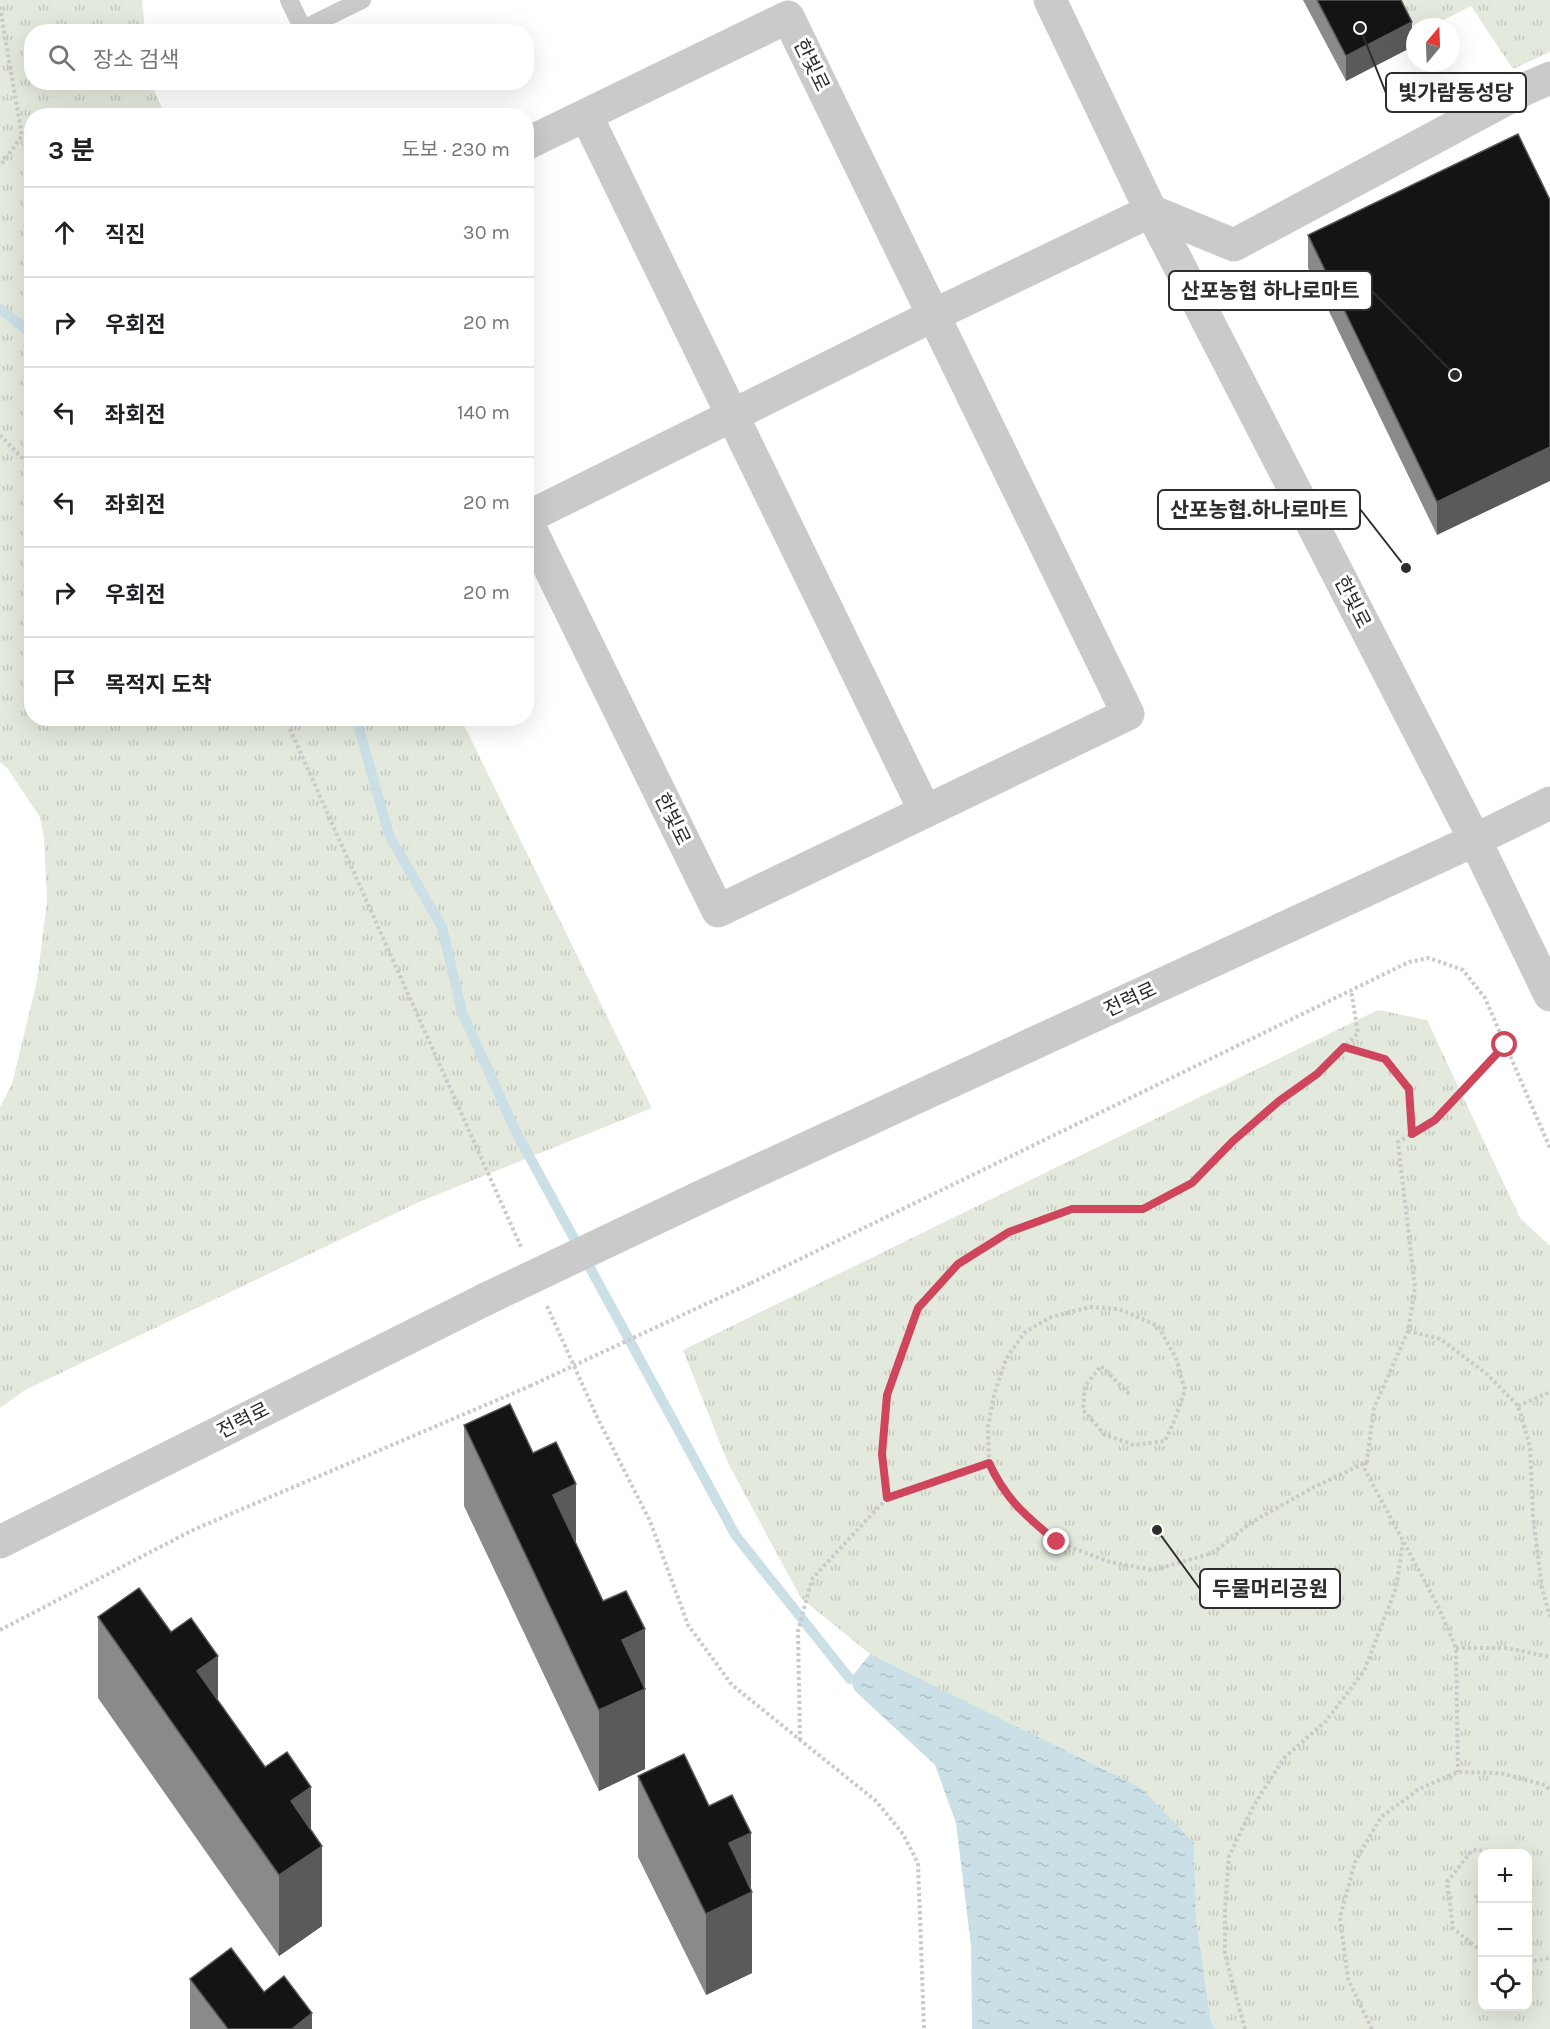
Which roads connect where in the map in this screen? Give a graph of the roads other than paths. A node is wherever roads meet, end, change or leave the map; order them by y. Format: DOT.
graph roads {
  1 [pos="289,0"];
  2 [pos="362,0"];
  3 [pos="1050,0"];
  4 [pos="301,24"];
  5 [pos="313,24"];
  6 [pos="1550,78"];
  7 [pos="586,115"];
  8 [pos="534,140"];
  9 [pos="1151,211"];
  10 [pos="934,315"];
  11 [pos="732,414"];
  12 [pos="534,515"];
  13 [pos="534,535"];
  14 [pos="1550,803"];
  15 [pos="925,811"];
  16 [pos="1475,840"];
  17 [pos="1550,995"];
  18 [pos="0,1542"];
  1 -- 4 [label="lane"];
  2 -- 5 [label="lane"];
  3 -- 9 [label="street, 한빛로"];
  6 -- 9 [label="street"];
  7 -- 8 [label="street, 한빛로"];
  7 -- 10 [label="street, 한빛로"];
  7 -- 11 [label="street"];
  9 -- 10 [label="street, 한빛로"];
  9 -- 16 [label="street, 한빛로"];
  10 -- 11 [label="street, 한빛로"];
  10 -- 15 [label="street, 한빛로"];
  11 -- 12 [label="street, 한빛로"];
  11 -- 15 [label="street"];
  13 -- 15 [label="street, 한빛로"];
  14 -- 16 [label="street, 전력로"];
  16 -- 17 [label="street, 한빛로"];
  16 -- 18 [label="street, 전력로, bridge"];
}
